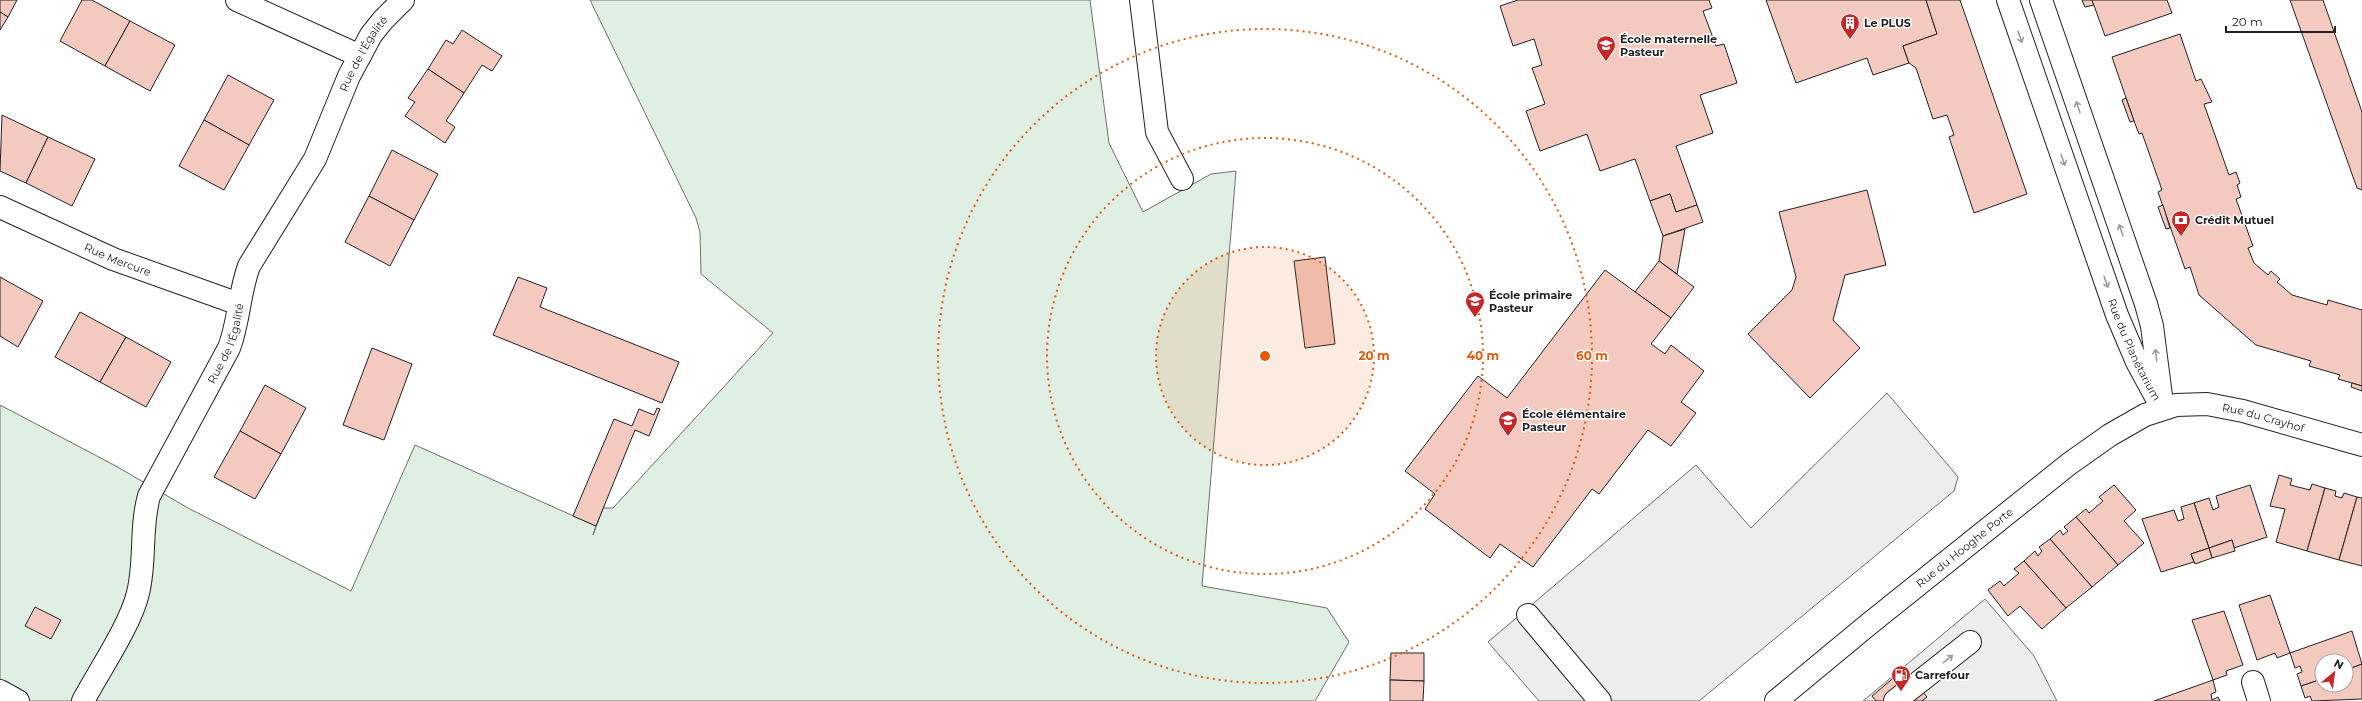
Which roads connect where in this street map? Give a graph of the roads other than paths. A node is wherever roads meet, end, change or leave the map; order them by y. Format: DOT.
graph roads {
  1 [pos="237,0"];
  2 [pos="403,0"];
  3 [pos="1141,0"];
  4 [pos="2008,0"];
  5 [pos="2041,0"];
  6 [pos="360,56"];
  7 [pos="1182,179"];
  8 [pos="0,207"];
  9 [pos="239,304"];
  10 [pos="2162,408"];
  11 [pos="2362,445"];
  12 [pos="1528,615"];
  13 [pos="1970,642"];
  14 [pos="0,691"];
  15 [pos="18,701"];
  16 [pos="83,701"];
  17 [pos="1600,701"];
  18 [pos="1776,701"];
  19 [pos="1895,701"];
  1 -- 6 [label="street"];
  2 -- 6 [label="street, Rue de l'Égalité"];
  3 -- 7 [label="street"];
  4 -- 10 [label="street, Rue du Planétarium, one-way"];
  10 -- 5 [label="street, Rue du Planétarium, one-way"];
  6 -- 9 [label="street, Rue de l'Égalité"];
  8 -- 9 [label="street, Rue Mercure"];
  9 -- 16 [label="street, Rue de l'Égalité"];
  10 -- 11 [label="street, Rue du Crayhof"];
  10 -- 18 [label="street, Rue du Hooghe Porte"];
  12 -- 17 [label="street"];
  19 -- 13 [label="street, one-way"];
  14 -- 15 [label="street"];
}
